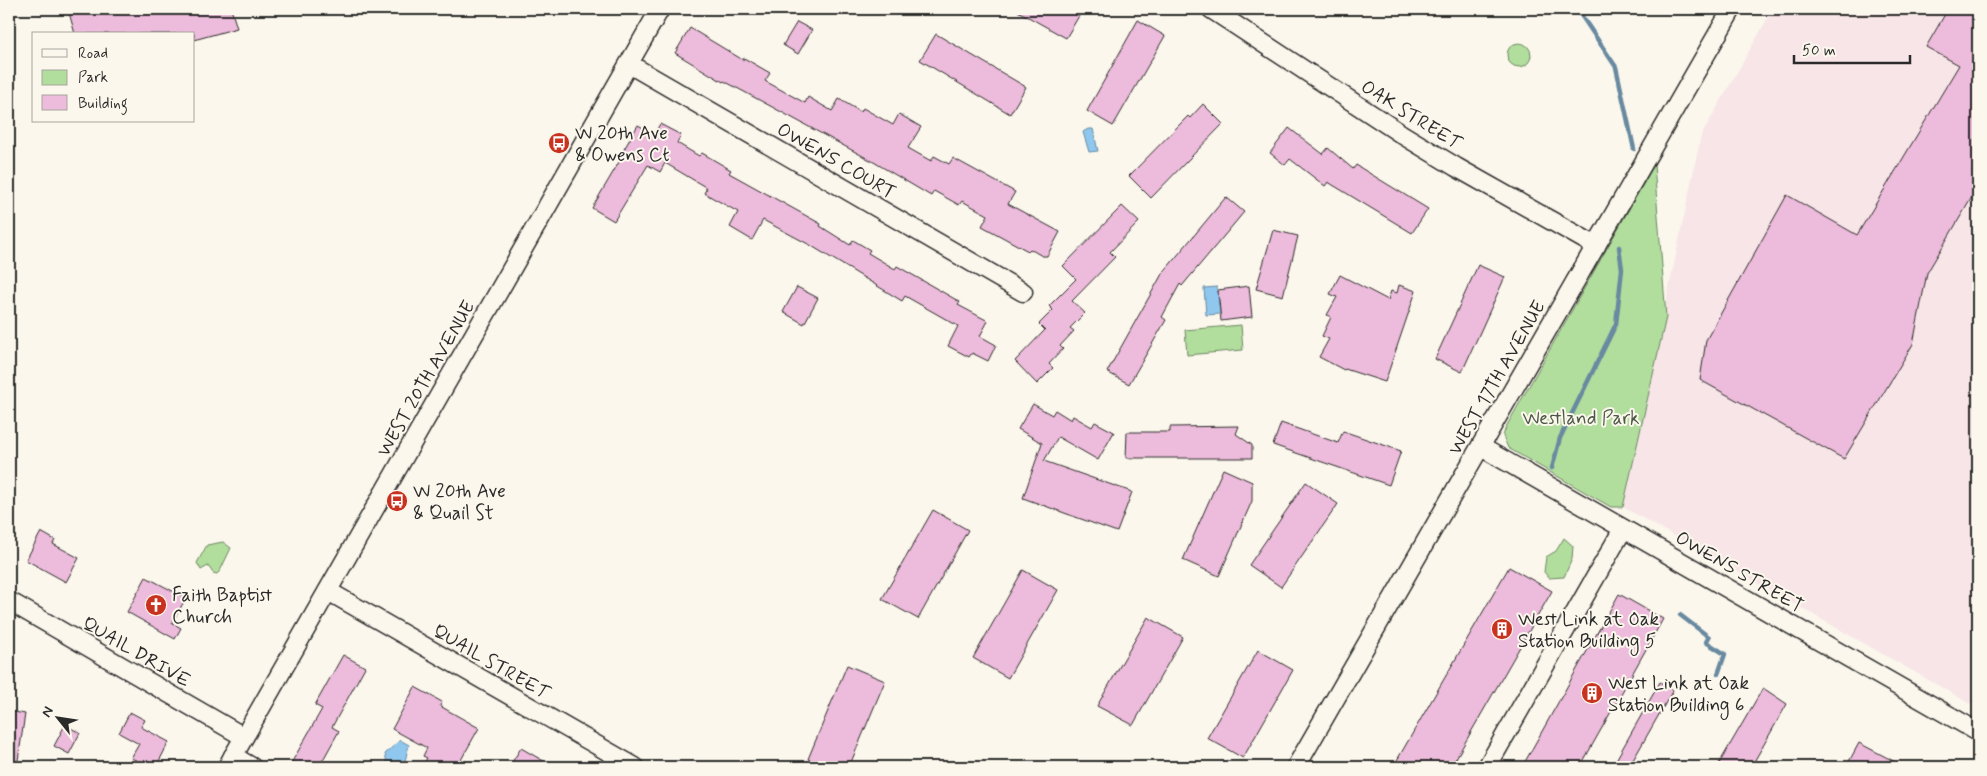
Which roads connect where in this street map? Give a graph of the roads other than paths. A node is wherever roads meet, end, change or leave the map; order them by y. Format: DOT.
graph roads {
  1 [pos="660,9"];
  2 [pos="1211,9"];
  3 [pos="1732,9"];
  4 [pos="629,64"];
  5 [pos="1596,246"];
  6 [pos="1023,292"];
  7 [pos="1481,447"];
  8 [pos="1623,529"];
  9 [pos="328,591"];
  10 [pos="9,601"];
  11 [pos="1978,732"];
  12 [pos="244,737"];
  13 [pos="230,762"];
  14 [pos="252,767"];
  15 [pos="635,767"];
  16 [pos="1296,767"];
  17 [pos="1487,767"];
  1 -- 4 [label="street, WEST 20TH AVENUE"];
  2 -- 5 [label="street, OAK STREET"];
  3 -- 5 [label="street, WEST 17TH AVENUE"];
  4 -- 6 [label="street, OWENS COURT"];
  4 -- 9 [label="street, WEST 20TH AVENUE"];
  5 -- 7 [label="street, WEST 17TH AVENUE"];
  7 -- 8 [label="street, OWENS STREET"];
  7 -- 16 [label="street, WEST 17TH AVENUE"];
  8 -- 11 [label="street, OWENS STREET"];
  8 -- 17 [label="street"];
  9 -- 12 [label="street, WEST 20TH AVENUE"];
  9 -- 15 [label="street, QUAIL STREET"];
  10 -- 12 [label="street, QUAIL DRIVE"];
  12 -- 13 [label="street, WEST 20TH AVENUE"];
  13 -- 14 [label="street"];
}
